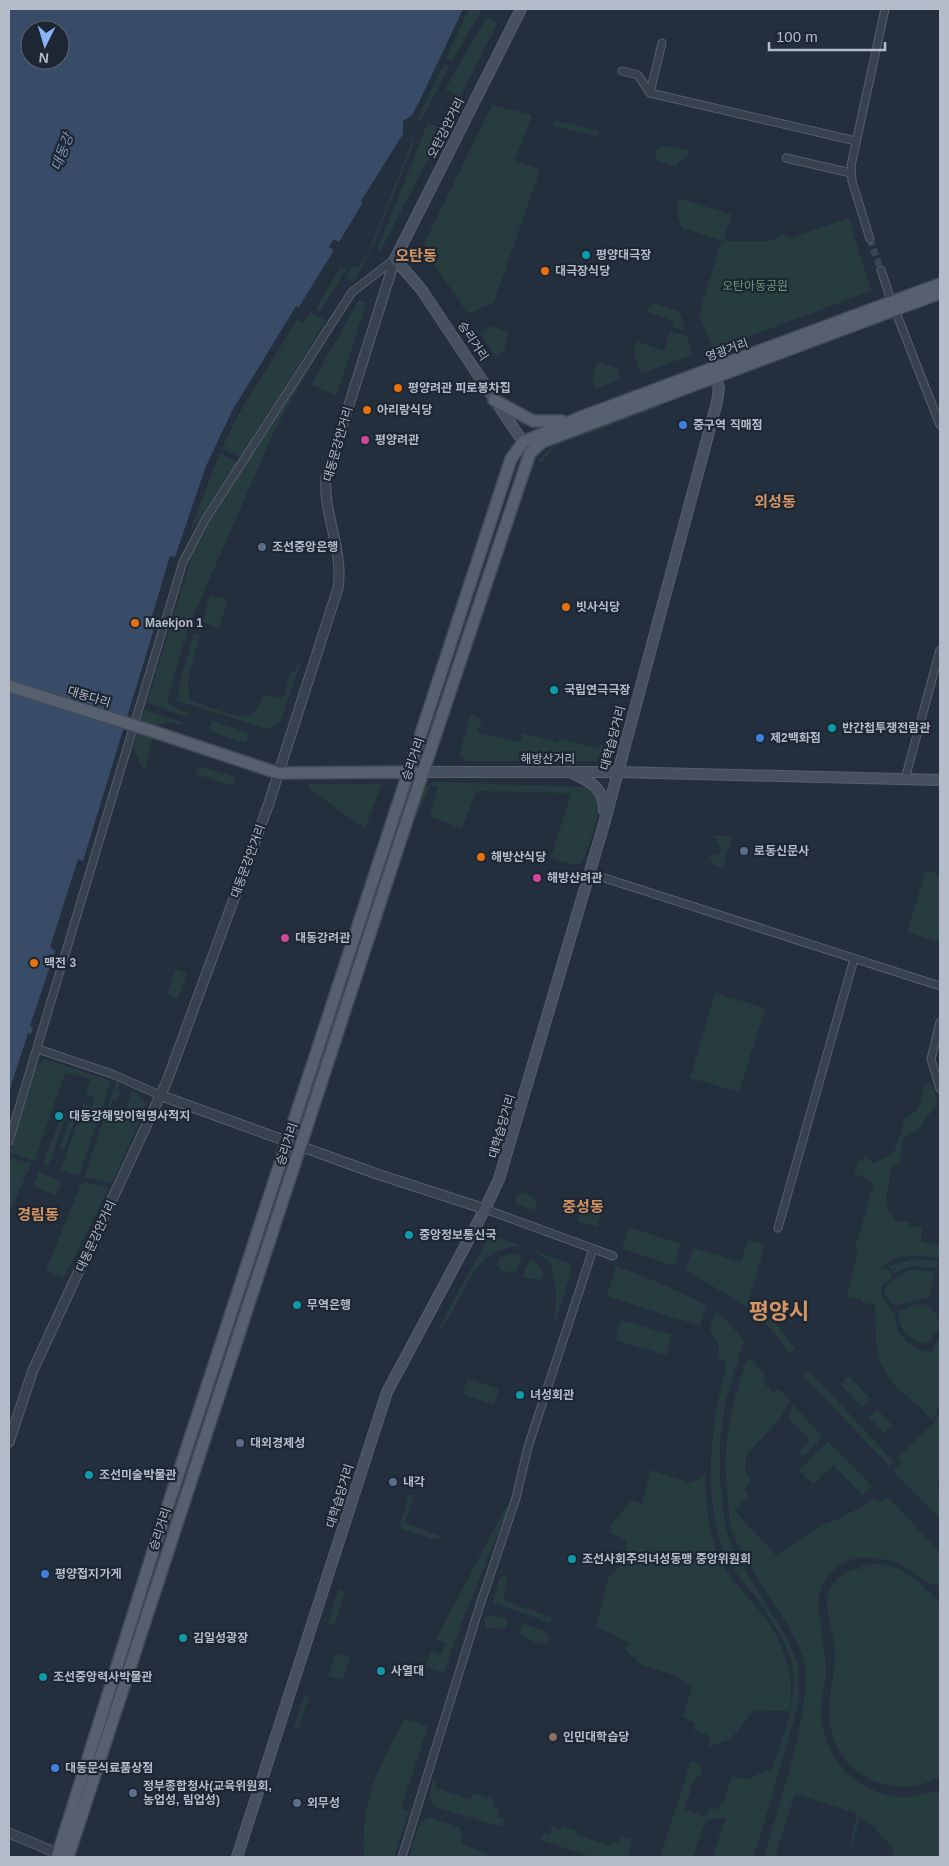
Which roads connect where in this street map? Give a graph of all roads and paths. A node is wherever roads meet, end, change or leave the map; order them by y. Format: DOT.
graph roads {
  1 [pos="521,9"];
  2 [pos="885,9"];
  3 [pos="662,43"];
  4 [pos="622,71"];
  5 [pos="650,93"];
  6 [pos="856,141"];
  7 [pos="786,158"];
  8 [pos="851,174"];
  9 [pos="870,239"];
  10 [pos="396,259"];
  11 [pos="880,270"];
  12 [pos="940,284"];
  13 [pos="940,293"];
  14 [pos="894,306"];
  15 [pos="715,378"];
  16 [pos="494,400"];
  17 [pos="581,417"];
  18 [pos="940,425"];
  19 [pos="523,442"];
  20 [pos="530,453"];
  21 [pos="940,650"];
  22 [pos="9,686"];
  23 [pos="161,734"];
  24 [pos="408,772"];
  25 [pos="422,772"];
  26 [pos="571,772"];
  27 [pos="617,772"];
  28 [pos="278,773"];
  29 [pos="905,779"];
  30 [pos="940,780"];
  31 [pos="604,824"];
  32 [pos="589,873"];
  33 [pos="854,959"];
  34 [pos="940,986"];
  35 [pos="940,1022"];
  36 [pos="38,1049"];
  37 [pos="940,1089"];
  38 [pos="162,1096"];
  39 [pos="9,1141"];
  40 [pos="287,1142"];
  41 [pos="300,1146"];
  42 [pos="485,1210"];
  43 [pos="778,1228"];
  44 [pos="593,1249"];
  45 [pos="613,1256"];
  46 [pos="9,1442"];
  47 [pos="9,1833"];
  48 [pos="63,1856"];
  49 [pos="236,1857"];
  50 [pos="402,1857"];
  1 -- 10 [label="main road, 오탄강안거리"];
  2 -- 6 [label="street"];
  3 -- 5 [label="street"];
  4 -- 5 [label="street"];
  5 -- 6 [label="street"];
  6 -- 8 [label="street"];
  7 -- 8 [label="street"];
  8 -- 9 [label="street"];
  10 -- 16 [label="main road, 승리거리"];
  10 -- 28 [label="street, 대동문강안거리"];
  10 -- 36 [label="street"];
  11 -- 14 [label="street"];
  12 -- 14 [label="main road, 영광거리"];
  13 -- 14 [label="main road, 영광거리"];
  14 -- 15 [label="main road, 영광거리"];
  14 -- 17 [label="main road, 영광거리"];
  14 -- 18 [label="street"];
  15 -- 20 [label="main road, 영광거리"];
  15 -- 27 [label="main road, 대학습당거리"];
  16 -- 17 [label="main road"];
  16 -- 19 [label="main road, 승리거리"];
  17 -- 19 [label="main road, 영광거리"];
  19 -- 20 [label="main road, 승리거리"];
  19 -- 24 [label="main road, 승리거리"];
  20 -- 25 [label="main road, 승리거리"];
  21 -- 29 [label="street"];
  22 -- 23 [label="main road, 대동다리, bridge"];
  23 -- 28 [label="main road, 해방산거리"];
  24 -- 25 [label="main road, 해방산거리"];
  24 -- 28 [label="main road, 해방산거리"];
  24 -- 40 [label="main road, 승리거리"];
  25 -- 26 [label="main road, 해방산거리"];
  25 -- 41 [label="main road, 승리거리"];
  26 -- 27 [label="main road, 해방산거리"];
  26 -- 31 [label="main road"];
  27 -- 29 [label="main road, 해방산거리"];
  27 -- 31 [label="main road, 대학습당거리"];
  28 -- 38 [label="street, 대동문강안거리"];
  29 -- 30 [label="main road, 해방산거리"];
  31 -- 32 [label="main road, 대학습당거리"];
  32 -- 33 [label="street"];
  32 -- 42 [label="main road, 대학습당거리"];
  33 -- 34 [label="street"];
  33 -- 43 [label="street"];
  35 -- 37 [label="street"];
  36 -- 38 [label="street"];
  36 -- 39 [label="street"];
  38 -- 40 [label="street"];
  38 -- 46 [label="street, 대동문강안거리"];
  40 -- 41 [label="street"];
  40 -- 48 [label="main road, 승리거리"];
  41 -- 42 [label="street"];
  41 -- 48 [label="main road, 승리거리"];
  42 -- 44 [label="street"];
  42 -- 49 [label="main road, 대학습당거리"];
  44 -- 45 [label="street"];
  44 -- 50 [label="street"];
  47 -- 48 [label="street"];
}
